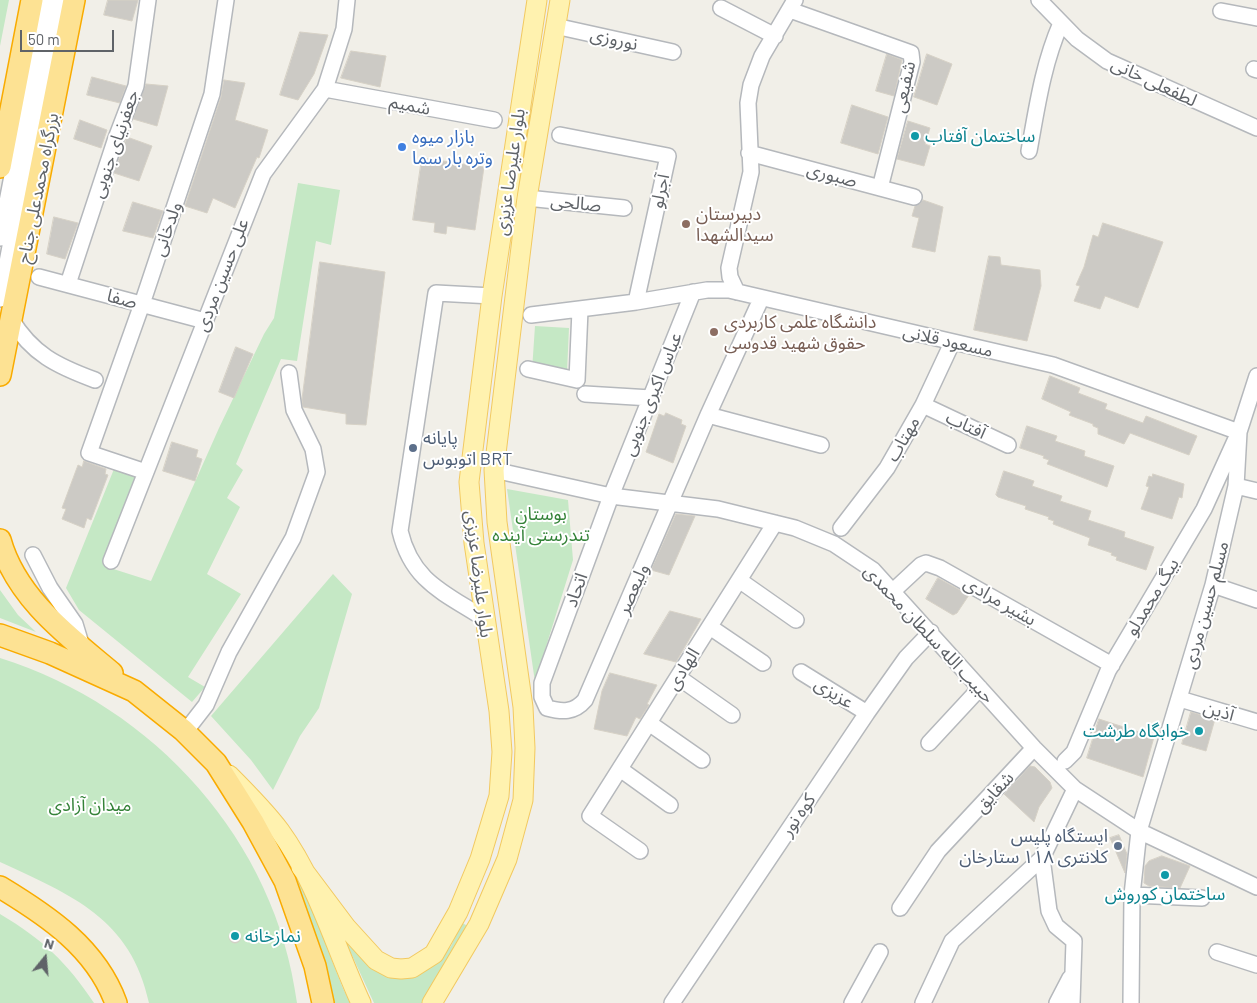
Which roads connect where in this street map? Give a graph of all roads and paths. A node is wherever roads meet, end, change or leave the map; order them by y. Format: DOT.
graph roads {
  1 [pos="32,0"];
  2 [pos="46,0"];
  3 [pos="57,0"];
  4 [pos="74,0"];
  5 [pos="148,0"];
  6 [pos="226,0"];
  7 [pos="347,0"];
  8 [pos="537,0"];
  9 [pos="560,0"];
  10 [pos="1039,0"];
  11 [pos="793,5"];
  12 [pos="721,8"];
  13 [pos="1221,11"];
  14 [pos="1257,18"];
  15 [pos="1061,23"];
  16 [pos="555,26"];
  17 [pos="775,36"];
  18 [pos="673,52"];
  19 [pos="325,89"];
  20 [pos="494,120"];
  21 [pos="1257,128"];
  22 [pos="560,135"];
  23 [pos="1029,151"];
  24 [pos="749,153"];
  25 [pos="0,167"];
  26 [pos="880,188"];
  27 [pos="914,197"];
  28 [pos="527,198"];
  29 [pos="624,208"];
  30 [pos="0,238"];
  31 [pos="39,277"];
  32 [pos="68,284"];
  33 [pos="693,292"];
  34 [pos="737,292"];
  35 [pos="492,296"];
  36 [pos="0,299"];
  37 [pos="761,299"];
  38 [pos="636,302"];
  39 [pos="142,304"];
  40 [pos="580,310"];
  41 [pos="531,315"];
  42 [pos="11,319"];
  43 [pos="205,321"];
  44 [pos="952,343"];
  45 [pos="528,369"];
  46 [pos="289,373"];
  47 [pos="0,375"];
  48 [pos="1257,376"];
  49 [pos="95,380"];
  50 [pos="585,394"];
  51 [pos="652,398"];
  52 [pos="923,405"];
  53 [pos="708,415"];
  54 [pos="1250,417"];
  55 [pos="1239,432"];
  56 [pos="821,445"];
  57 [pos="1008,445"];
  58 [pos="470,467"];
  59 [pos="494,470"];
  60 [pos="146,472"];
  61 [pos="1236,486"];
  62 [pos="1257,491"];
  63 [pos="611,496"];
  64 [pos="671,502"];
  65 [pos="775,523"];
  66 [pos="840,528"];
  67 [pos="0,540"];
  68 [pos="33,555"];
  69 [pos="111,562"];
  70 [pos="739,580"];
  71 [pos="1213,585"];
  72 [pos="892,592"];
  73 [pos="1257,600"];
  74 [pos="485,619"];
  75 [pos="796,620"];
  76 [pos="710,627"];
  77 [pos="931,632"];
  78 [pos="0,635"];
  79 [pos="514,641"];
  80 [pos="488,643"];
  81 [pos="82,647"];
  82 [pos="763,663"];
  83 [pos="1112,665"];
  84 [pos="801,672"];
  85 [pos="678,677"];
  86 [pos="542,683"];
  87 [pos="980,688"];
  88 [pos="134,691"];
  89 [pos="1180,699"];
  90 [pos="867,713"];
  91 [pos="732,715"];
  92 [pos="1257,722"];
  93 [pos="649,723"];
  94 [pos="185,732"];
  95 [pos="929,743"];
  96 [pos="1034,748"];
  97 [pos="702,760"];
  98 [pos="1064,761"];
  99 [pos="216,763"];
  100 [pos="620,770"];
  101 [pos="1075,789"];
  102 [pos="670,805"];
  103 [pos="1140,831"];
  104 [pos="640,851"];
  105 [pos="1042,858"];
  106 [pos="301,867"];
  107 [pos="0,886"];
  108 [pos="1257,888"];
  109 [pos="1132,895"];
  110 [pos="1202,898"];
  111 [pos="900,908"];
  112 [pos="458,912"];
  113 [pos="479,924"];
  114 [pos="880,952"];
  115 [pos="1217,952"];
  116 [pos="1257,965"];
  117 [pos="1072,974"];
  118 [pos="116,1003"];
  119 [pos="323,1003"];
  120 [pos="361,1003"];
  121 [pos="432,1003"];
  122 [pos="672,1003"];
  123 [pos="852,1003"];
  124 [pos="923,1003"];
  125 [pos="1057,1003"];
  126 [pos="1072,1003"];
  127 [pos="1131,1003"];
  1 -- 25 [label="highway"];
  2 -- 30 [label="street"];
  3 -- 36 [label="street"];
  4 -- 42 [label="highway, بزرگراه محمدعلی جناح"];
  5 -- 32 [label="street, جعفرنیای جنوبی"];
  6 -- 39 [label="street, ولدخانی"];
  7 -- 19 [label="street, علی حسین مردی"];
  8 -- 35 [label="main road, بلوار علیرضا عزیزی"];
  9 -- 16 [label="main road, بلوار علیرضا عزیزی"];
  10 -- 15 [label="street, لطفعلی خانی"];
  11 -- 17 [label="street"];
  11 -- 26 [label="street, شفیعی"];
  12 -- 17 [label="street"];
  13 -- 14 [label="street"];
  15 -- 21 [label="street, لطفعلی خانی"];
  15 -- 23 [label="street"];
  16 -- 18 [label="street, نوروزی"];
  16 -- 28 [label="main road, بلوار علیرضا عزیزی"];
  17 -- 24 [label="street"];
  19 -- 20 [label="street, شمیم"];
  19 -- 43 [label="street, علی حسین مردی"];
  22 -- 38 [label="street, آجرلو"];
  24 -- 26 [label="street, صبوری"];
  24 -- 34 [label="street"];
  26 -- 27 [label="street, صبوری"];
  28 -- 29 [label="street, صالحی"];
  28 -- 59 [label="main road, بلوار علیرضا عزیزی"];
  31 -- 32 [label="street, صفا"];
  32 -- 39 [label="street, صفا"];
  33 -- 34 [label="street, مسعود قلانی"];
  33 -- 38 [label="street, مسعود قلانی"];
  33 -- 51 [label="street, عباس اکبری جنوبی"];
  34 -- 37 [label="street, مسعود قلانی"];
  35 -- 58 [label="main road, بلوار علیرضا عزیزی"];
  35 -- 74 [label="street"];
  37 -- 44 [label="street, مسعود قلانی"];
  37 -- 53 [label="street, ولیعصر"];
  38 -- 40 [label="street, مسعود قلانی"];
  39 -- 43 [label="street, صفا"];
  39 -- 60 [label="street, ولدخانی"];
  40 -- 41 [label="street, مسعود قلانی"];
  40 -- 45 [label="street"];
  42 -- 47 [label="highway, بزرگراه محمدعلی جناح"];
  42 -- 49 [label="street"];
  43 -- 60 [label="street, علی حسین مردی"];
  44 -- 52 [label="street, مهتاب"];
  44 -- 55 [label="street, مسعود قلانی"];
  46 -- 94 [label="street"];
  48 -- 54 [label="street, مسلم حسین مردی"];
  50 -- 51 [label="street"];
  51 -- 63 [label="street, عباس اکبری جنوبی"];
  52 -- 57 [label="street, آفتاب"];
  52 -- 66 [label="street, مهتاب"];
  53 -- 56 [label="street"];
  53 -- 64 [label="street, ولیعصر"];
  54 -- 55 [label="street, مسلم حسین مردی"];
  55 -- 61 [label="street, مسلم حسین مردی"];
  55 -- 83 [label="street, بیگ محمدلو"];
  58 -- 59 [label="main road"];
  58 -- 74 [label="main road, بلوار علیرضا عزیزی"];
  59 -- 63 [label="street, حبیب الله سلطان محمدی"];
  59 -- 79 [label="main road, بلوار علیرضا عزیزی"];
  60 -- 69 [label="street, علی حسین مردی"];
  61 -- 62 [label="street"];
  61 -- 71 [label="street, مسلم حسین مردی"];
  63 -- 64 [label="street, حبیب الله سلطان محمدی"];
  63 -- 86 [label="street, اتحاد"];
  64 -- 65 [label="street, حبیب الله سلطان محمدی"];
  64 -- 86 [label="street, ولیعصر"];
  65 -- 70 [label="street, الهادی"];
  65 -- 72 [label="street, حبیب الله سلطان محمدی"];
  67 -- 81 [label="highway"];
  68 -- 81 [label="street"];
  70 -- 75 [label="street"];
  70 -- 76 [label="street, الهادی"];
  71 -- 73 [label="street"];
  71 -- 89 [label="street, مسلم حسین مردی"];
  72 -- 77 [label="street, حبیب الله سلطان محمدی"];
  72 -- 83 [label="street, بشیر مرادی"];
  74 -- 80 [label="main road, بلوار علیرضا عزیزی"];
  76 -- 82 [label="street"];
  76 -- 85 [label="street, الهادی"];
  77 -- 87 [label="street, حبیب الله سلطان محمدی"];
  77 -- 90 [label="street, کوه نور"];
  78 -- 88 [label="highway"];
  79 -- 80 [label="main road"];
  79 -- 113 [label="main road, بلوار علیرضا عزیزی"];
  80 -- 112 [label="main road, بلوار علیرضا عزیزی"];
  81 -- 88 [label="highway"];
  83 -- 98 [label="street, بیگ محمدلو"];
  84 -- 90 [label="street, عزیزی"];
  85 -- 91 [label="street"];
  85 -- 93 [label="street, الهادی"];
  87 -- 95 [label="street"];
  87 -- 96 [label="street, حبیب الله سلطان محمدی"];
  88 -- 94 [label="highway"];
  89 -- 92 [label="street, آذین"];
  89 -- 103 [label="street, مسلم حسین مردی"];
  90 -- 122 [label="street, کوه نور"];
  93 -- 97 [label="street"];
  93 -- 100 [label="street, الهادی"];
  94 -- 99 [label="highway"];
  96 -- 101 [label="street, حبیب الله سلطان محمدی"];
  96 -- 111 [label="street, شقایق"];
  99 -- 106 [label="main road"];
  99 -- 119 [label="highway"];
  100 -- 102 [label="street"];
  100 -- 104 [label="street, الهادی"];
  101 -- 103 [label="street, حبیب الله سلطان محمدی"];
  101 -- 105 [label="street"];
  103 -- 108 [label="street, حبیب الله سلطان محمدی"];
  103 -- 109 [label="street, مسلم حسین مردی"];
  105 -- 117 [label="street"];
  105 -- 124 [label="street"];
  106 -- 112 [label="main road, بلوار علیرضا عزیزی"];
  106 -- 120 [label="main road"];
  107 -- 118 [label="highway"];
  109 -- 110 [label="street"];
  109 -- 127 [label="street, مسلم حسین مردی"];
  112 -- 113 [label="main road"];
  113 -- 121 [label="main road, بلوار علیرضا عزیزی"];
  114 -- 123 [label="street"];
  115 -- 116 [label="street"];
  117 -- 125 [label="street"];
  117 -- 126 [label="street"];
}
